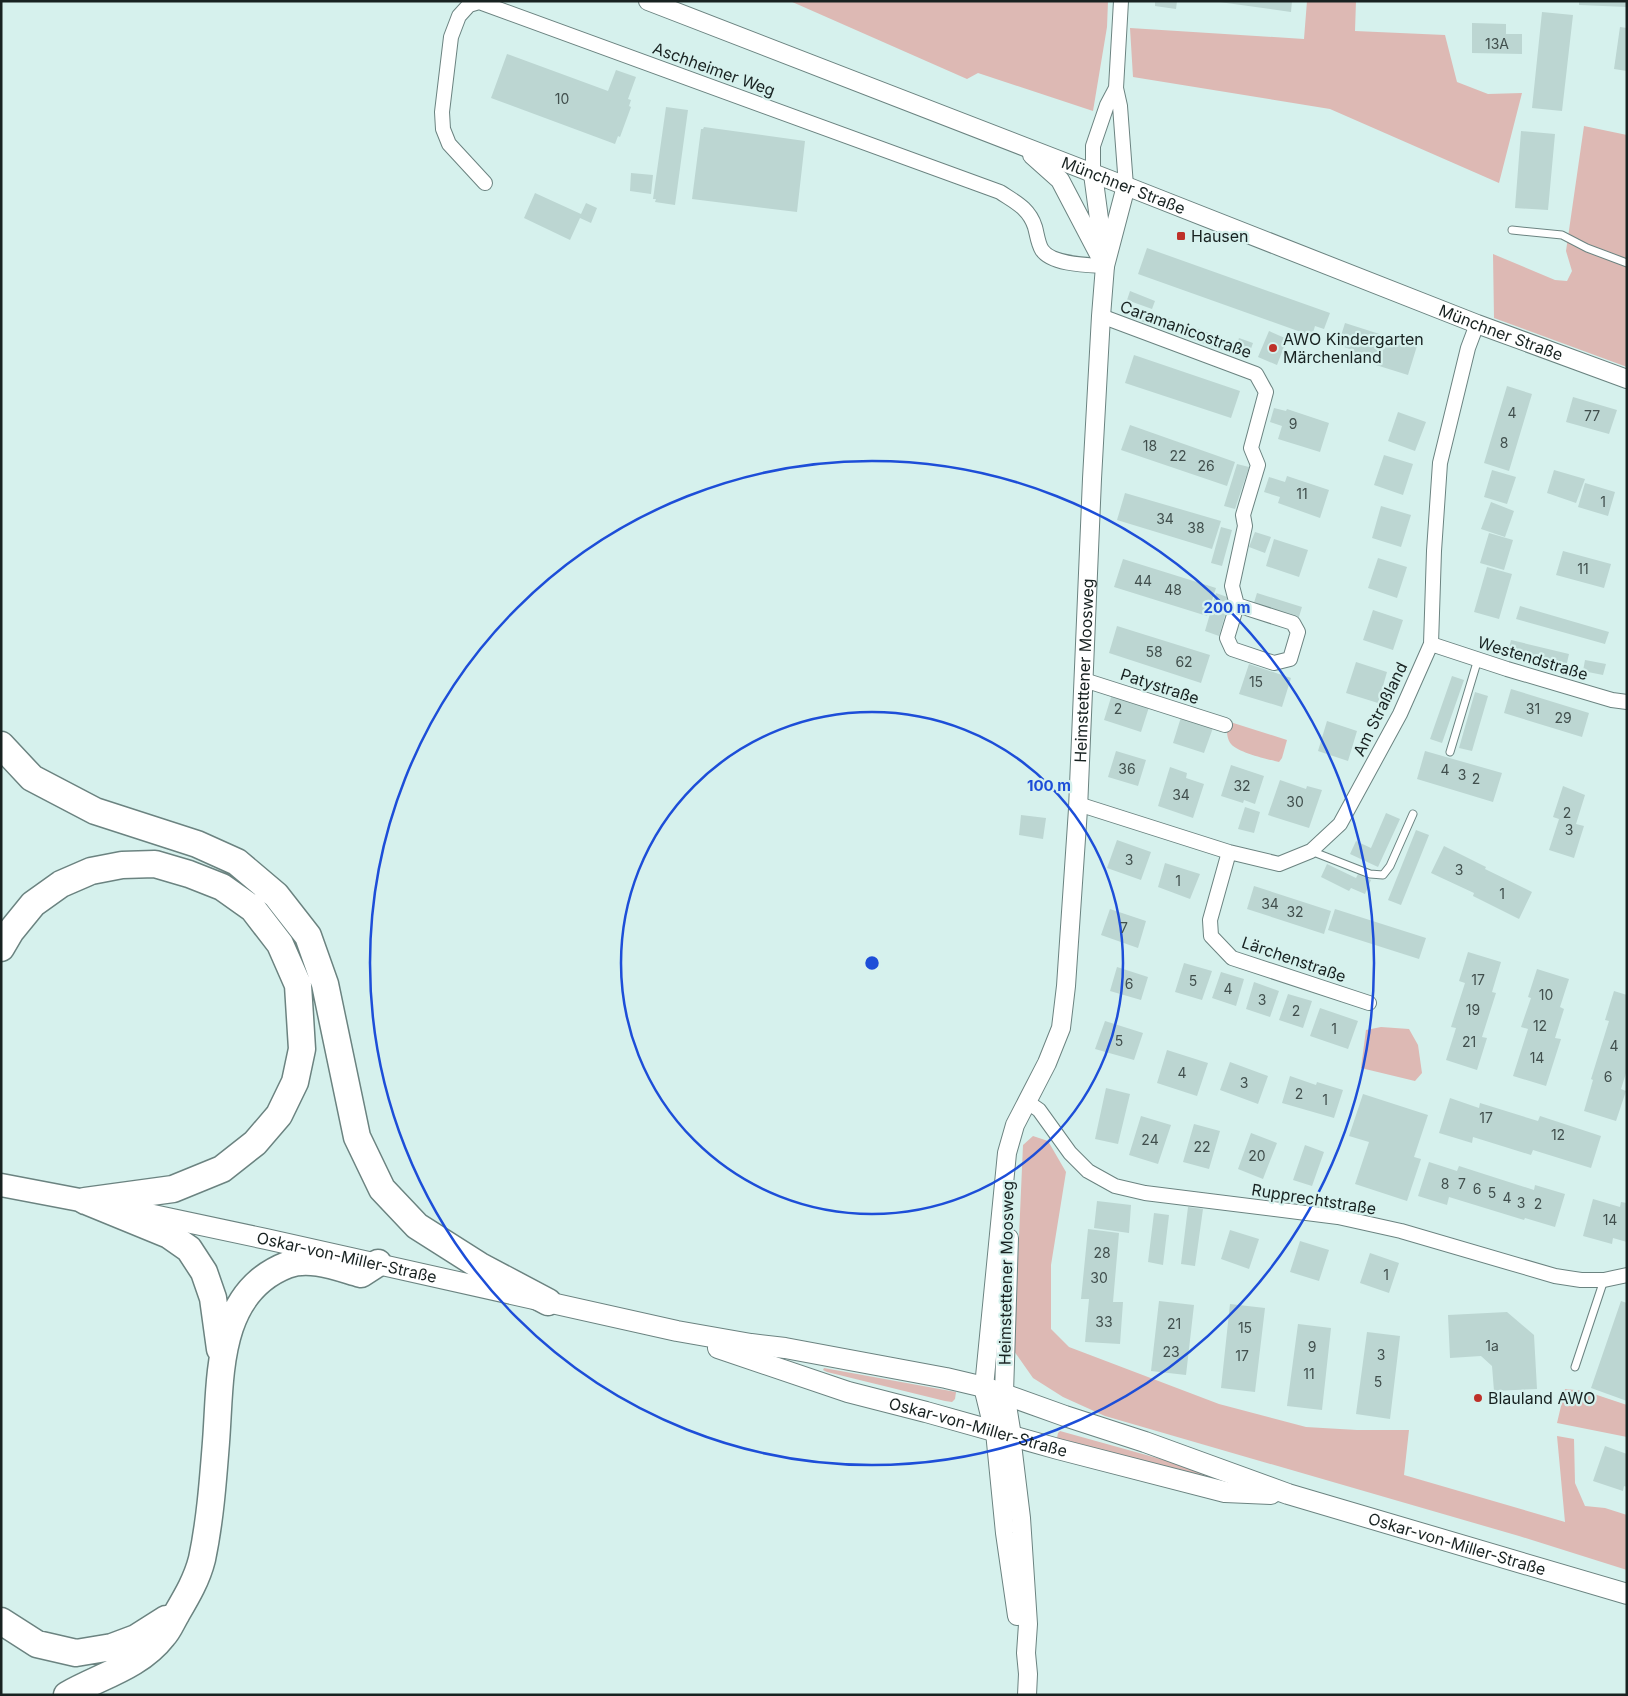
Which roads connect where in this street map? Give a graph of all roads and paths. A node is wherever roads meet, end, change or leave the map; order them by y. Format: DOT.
graph roads {
  1 [pos="648,1"];
  2 [pos="1121,1"];
  3 [pos="1116,88"];
  4 [pos="1023,147"];
  5 [pos="1093,174"];
  6 [pos="485,183"];
  7 [pos="1126,186"];
  8 [pos="1512,230"];
  9 [pos="1627,263"];
  10 [pos="1105,266"];
  11 [pos="1101,316"];
  12 [pos="1476,324"];
  13 [pos="1627,379"];
  14 [pos="1237,605"];
  15 [pos="1431,644"];
  16 [pos="1478,659"];
  17 [pos="1084,680"];
  18 [pos="1627,702"];
  19 [pos="1225,725"];
  20 [pos="1,745"];
  21 [pos="1450,752"];
  22 [pos="1078,804"];
  23 [pos="1413,814"];
  24 [pos="1311,851"];
  25 [pos="1229,852"];
  26 [pos="1,948"];
  27 [pos="1369,1003"];
  28 [pos="1026,1101"];
  29 [pos="1008,1152"];
  30 [pos="9,1186"];
  31 [pos="85,1201"];
  32 [pos="378,1264"];
  33 [pos="1627,1274"];
  34 [pos="1604,1280"];
  35 [pos="548,1302"];
  36 [pos="677,1331"];
  37 [pos="222,1360"];
  38 [pos="1575,1367"];
  39 [pos="984,1388"];
  40 [pos="1004,1393"];
  41 [pos="1003,1434"];
  42 [pos="1288,1494"];
  43 [pos="1627,1594"];
  44 [pos="178,1610"];
  45 [pos="1,1621"];
  46 [pos="67,1695"];
  47 [pos="1027,1695"];
  1 -- 4 [label="street, Münchner Straße"];
  2 -- 3 [label="street"];
  3 -- 5 [label="street"];
  3 -- 7 [label="street"];
  4 -- 5 [label="street, Münchner Straße"];
  4 -- 10 [label="street"];
  5 -- 7 [label="street, Münchner Straße"];
  5 -- 10 [label="street, Heimstettener Moosweg"];
  6 -- 10 [label="street, Aschheimer Weg"];
  7 -- 10 [label="street, Heimstettener Moosweg"];
  7 -- 12 [label="street, Münchner Straße"];
  8 -- 9 [label="lane"];
  10 -- 11 [label="street, Heimstettener Moosweg"];
  11 -- 14 [label="street, Caramanicostraße"];
  11 -- 17 [label="street, Heimstettener Moosweg"];
  12 -- 13 [label="street, Münchner Straße"];
  12 -- 15 [label="street, Am Straßland"];
  14 -- 14 [label="street, Caramanicostraße"];
  15 -- 16 [label="street, Westendstraße"];
  15 -- 24 [label="street, Am Straßland"];
  16 -- 18 [label="street, Westendstraße"];
  16 -- 21 [label="lane"];
  17 -- 19 [label="street, Patystraße"];
  17 -- 22 [label="street, Heimstettener Moosweg"];
  20 -- 35 [label="highway"];
  22 -- 25 [label="street, Am Straßland"];
  22 -- 28 [label="street, Heimstettener Moosweg"];
  23 -- 24 [label="lane"];
  24 -- 25 [label="street, Am Straßland"];
  25 -- 27 [label="street, Lärchenstraße"];
  26 -- 31 [label="highway"];
  28 -- 29 [label="street, Heimstettener Moosweg"];
  28 -- 34 [label="street, Rupprechtstraße"];
  29 -- 39 [label="street, Heimstettener Moosweg"];
  29 -- 40 [label="street, Heimstettener Moosweg"];
  30 -- 31 [label="main road, Oskar-von-Miller-Straße"];
  31 -- 32 [label="main road, Oskar-von-Miller-Straße"];
  31 -- 37 [label="highway"];
  32 -- 35 [label="main road, Oskar-von-Miller-Straße"];
  32 -- 37 [label="highway"];
  33 -- 34 [label="street, Rupprechtstraße"];
  34 -- 38 [label="lane"];
  35 -- 36 [label="main road, Oskar-von-Miller-Straße"];
  36 -- 39 [label="main road, Oskar-von-Miller-Straße"];
  36 -- 41 [label="main road, Oskar-von-Miller-Straße"];
  37 -- 44 [label="highway"];
  39 -- 40 [label="main road, Oskar-von-Miller-Straße"];
  39 -- 41 [label="main road"];
  40 -- 41 [label="main road"];
  40 -- 42 [label="main road, Oskar-von-Miller-Straße"];
  41 -- 42 [label="main road, Oskar-von-Miller-Straße"];
  41 -- 47 [label="street"];
  42 -- 43 [label="main road, Oskar-von-Miller-Straße"];
  44 -- 45 [label="highway"];
  44 -- 46 [label="highway"];
}
